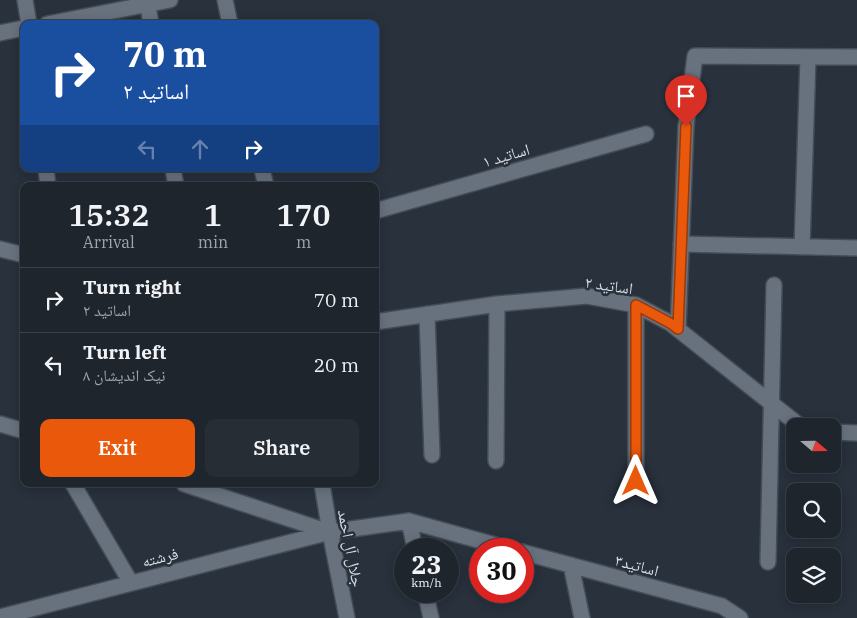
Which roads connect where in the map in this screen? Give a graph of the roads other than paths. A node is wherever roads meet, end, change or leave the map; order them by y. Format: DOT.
graph roads {
  1 [pos="24,0"];
  2 [pos="170,0"];
  3 [pos="225,0"];
  4 [pos="148,2"];
  5 [pos="28,20"];
  6 [pos="65,20"];
  7 [pos="150,20"];
  8 [pos="229,20"];
  9 [pos="20,29"];
  10 [pos="0,33"];
  11 [pos="808,57"];
  12 [pos="857,57"];
  13 [pos="646,134"];
  14 [pos="379,209"];
  15 [pos="681,244"];
  16 [pos="802,247"];
  17 [pos="857,248"];
  18 [pos="0,249"];
  19 [pos="20,254"];
  20 [pos="774,285"];
  21 [pos="497,304"];
  22 [pos="636,305"];
  23 [pos="427,314"];
  24 [pos="379,321"];
  25 [pos="678,329"];
  26 [pos="772,404"];
  27 [pos="790,418"];
  28 [pos="0,424"];
  29 [pos="20,430"];
  30 [pos="841,432"];
  31 [pos="857,433"];
  32 [pos="432,455"];
  33 [pos="496,461"];
  34 [pos="636,481"];
  35 [pos="75,487"];
  36 [pos="193,487"];
  37 [pos="322,487"];
  38 [pos="409,521"];
  39 [pos="330,532"];
  40 [pos="413,538"];
  41 [pos="470,538"];
  42 [pos="534,555"];
  43 [pos="768,562"];
  44 [pos="571,565"];
  45 [pos="131,583"];
  46 [pos="428,603"];
  47 [pos="723,612"];
  48 [pos="0,617"];
  49 [pos="347,618"];
  50 [pos="431,618"];
  51 [pos="582,618"];
  52 [pos="740,618"];
  1 -- 5 [label="street"];
  2 -- 4 [label="street"];
  3 -- 8 [label="street"];
  4 -- 6 [label="street"];
  4 -- 7 [label="street"];
  9 -- 10 [label="street"];
  11 -- 12 [label="street"];
  11 -- 15 [label="street"];
  11 -- 16 [label="street"];
  13 -- 14 [label="street, اساتید ۱"];
  15 -- 16 [label="street"];
  15 -- 25 [label="street"];
  16 -- 17 [label="street"];
  18 -- 19 [label="street"];
  20 -- 26 [label="street"];
  21 -- 22 [label="street, اساتید ۲"];
  21 -- 23 [label="street, اساتید ۲"];
  21 -- 33 [label="street"];
  22 -- 25 [label="street, اساتید ۲"];
  22 -- 34 [label="street"];
  23 -- 24 [label="street, اساتید ۲"];
  23 -- 32 [label="street"];
  25 -- 26 [label="street, اساتید ۲"];
  26 -- 27 [label="street, اساتید ۲"];
  26 -- 43 [label="street"];
  28 -- 29 [label="street"];
  30 -- 31 [label="street"];
  35 -- 45 [label="street"];
  36 -- 39 [label="street"];
  37 -- 39 [label="street, جلال آل احمد"];
  38 -- 39 [label="street"];
  38 -- 40 [label="street"];
  38 -- 41 [label="street"];
  39 -- 45 [label="street, فرشته"];
  39 -- 49 [label="street, جلال آل احمد"];
  42 -- 44 [label="street, اساتید۳"];
  44 -- 47 [label="street, اساتید۳"];
  44 -- 51 [label="street"];
  45 -- 48 [label="street, فرشته"];
  46 -- 50 [label="street"];
  47 -- 52 [label="street, اساتید۳"];
}
